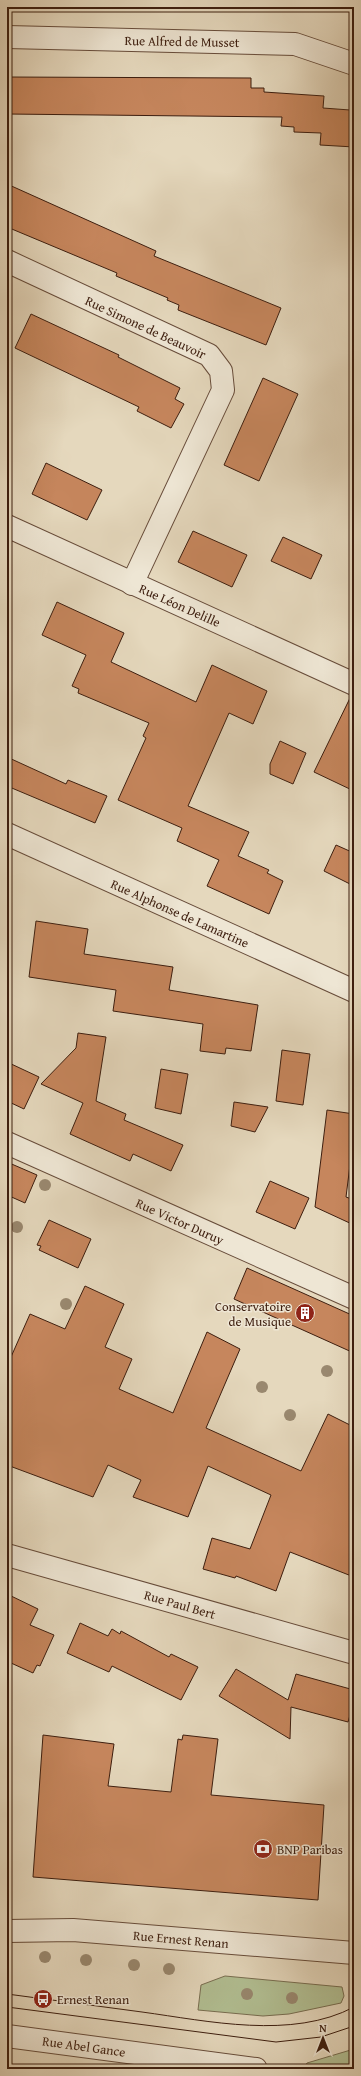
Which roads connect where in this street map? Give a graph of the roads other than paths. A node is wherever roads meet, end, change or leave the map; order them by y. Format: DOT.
graph roads {
  1 [pos="7,37"];
  2 [pos="354,64"];
  3 [pos="7,261"];
  4 [pos="7,526"];
  5 [pos="132,584"];
  6 [pos="354,684"];
  7 [pos="7,834"];
  8 [pos="354,991"];
  9 [pos="7,1144"];
  10 [pos="354,1298"];
  11 [pos="7,1555"];
  12 [pos="354,1653"];
  13 [pos="7,1931"];
  14 [pos="354,1953"];
  15 [pos="7,2036"];
  16 [pos="256,2069"];
  1 -- 2 [label="street, Rue Alfred de Musset"];
  3 -- 5 [label="street, Rue Simone de Beauvoir"];
  4 -- 5 [label="street, Rue Léon Delille"];
  5 -- 6 [label="street, Rue Léon Delille"];
  7 -- 8 [label="street, Rue Alphonse de Lamartine"];
  9 -- 10 [label="street, Rue Victor Duruy"];
  11 -- 12 [label="street, Rue Paul Bert"];
  13 -- 14 [label="street, Rue Ernest Renan"];
  15 -- 16 [label="street, Rue Abel Gance"];
}
